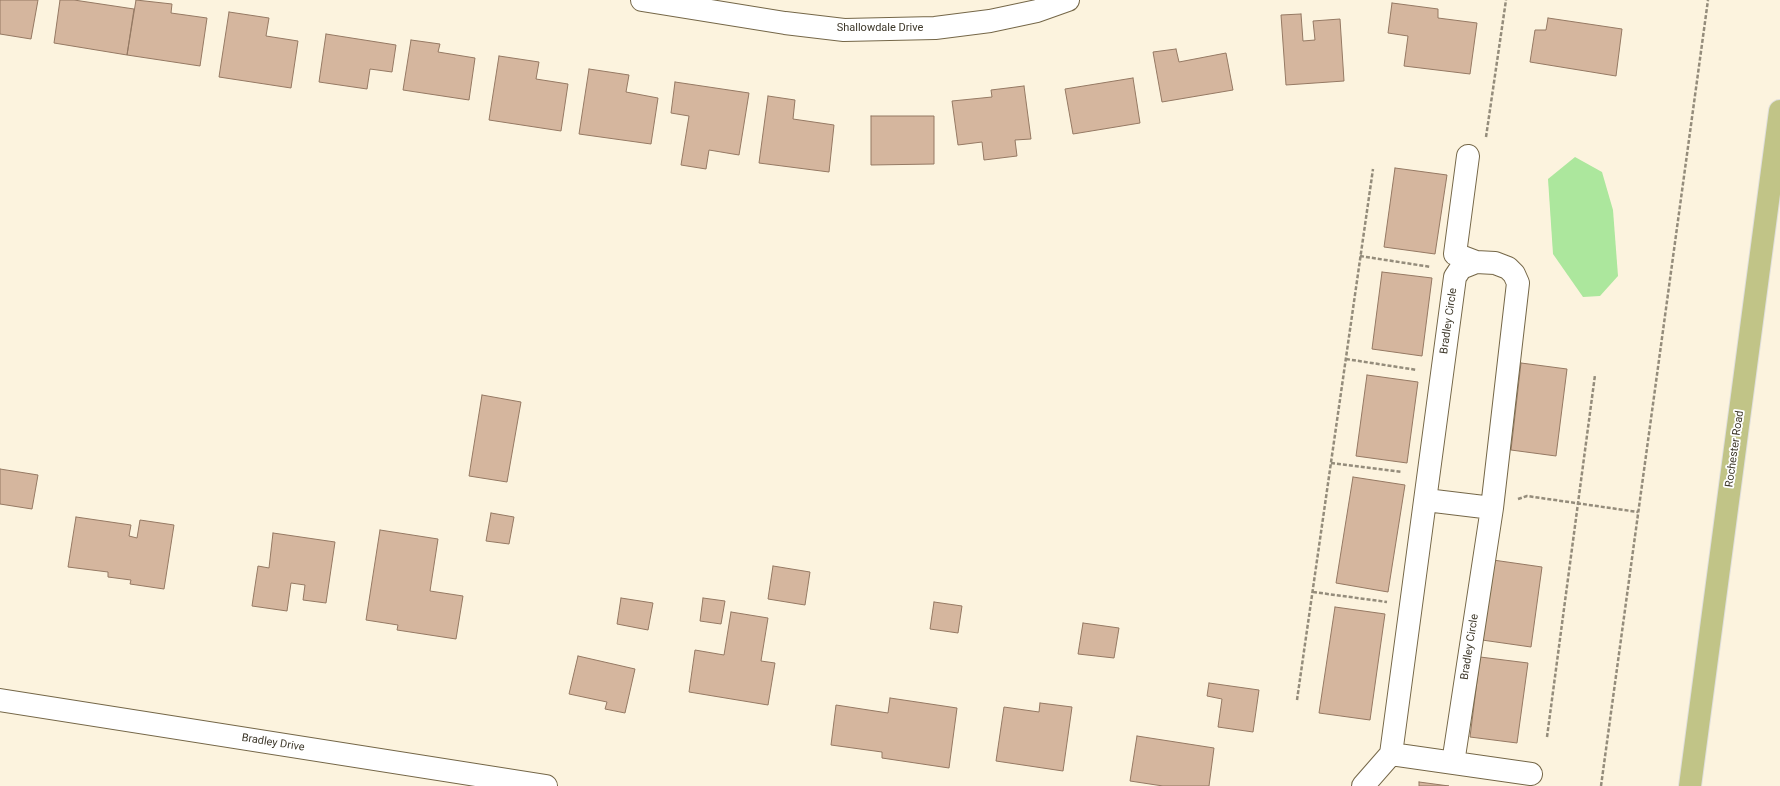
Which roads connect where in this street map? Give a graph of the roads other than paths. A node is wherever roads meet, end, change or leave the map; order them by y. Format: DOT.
graph roads {
  1 [pos="642,0"];
  2 [pos="1068,0"];
  3 [pos="1779,120"];
  4 [pos="1468,156"];
  5 [pos="1468,267"];
  6 [pos="1426,500"];
  7 [pos="1492,508"];
  8 [pos="0,700"];
  9 [pos="1391,754"];
  10 [pos="1453,763"];
  11 [pos="1531,774"];
  12 [pos="546,786"];
  13 [pos="1363,786"];
  14 [pos="1690,786"];
  1 -- 2 [label="street, Shallowdale Drive"];
  3 -- 14 [label="main road, Rochester Road"];
  4 -- 5 [label="street"];
  5 -- 6 [label="street, Bradley Circle"];
  5 -- 7 [label="street, Bradley Circle"];
  6 -- 7 [label="street"];
  6 -- 9 [label="street, Bradley Circle"];
  7 -- 10 [label="street, Bradley Circle"];
  8 -- 12 [label="street, Bradley Drive"];
  9 -- 10 [label="street"];
  9 -- 13 [label="street"];
  10 -- 11 [label="street"];
}
